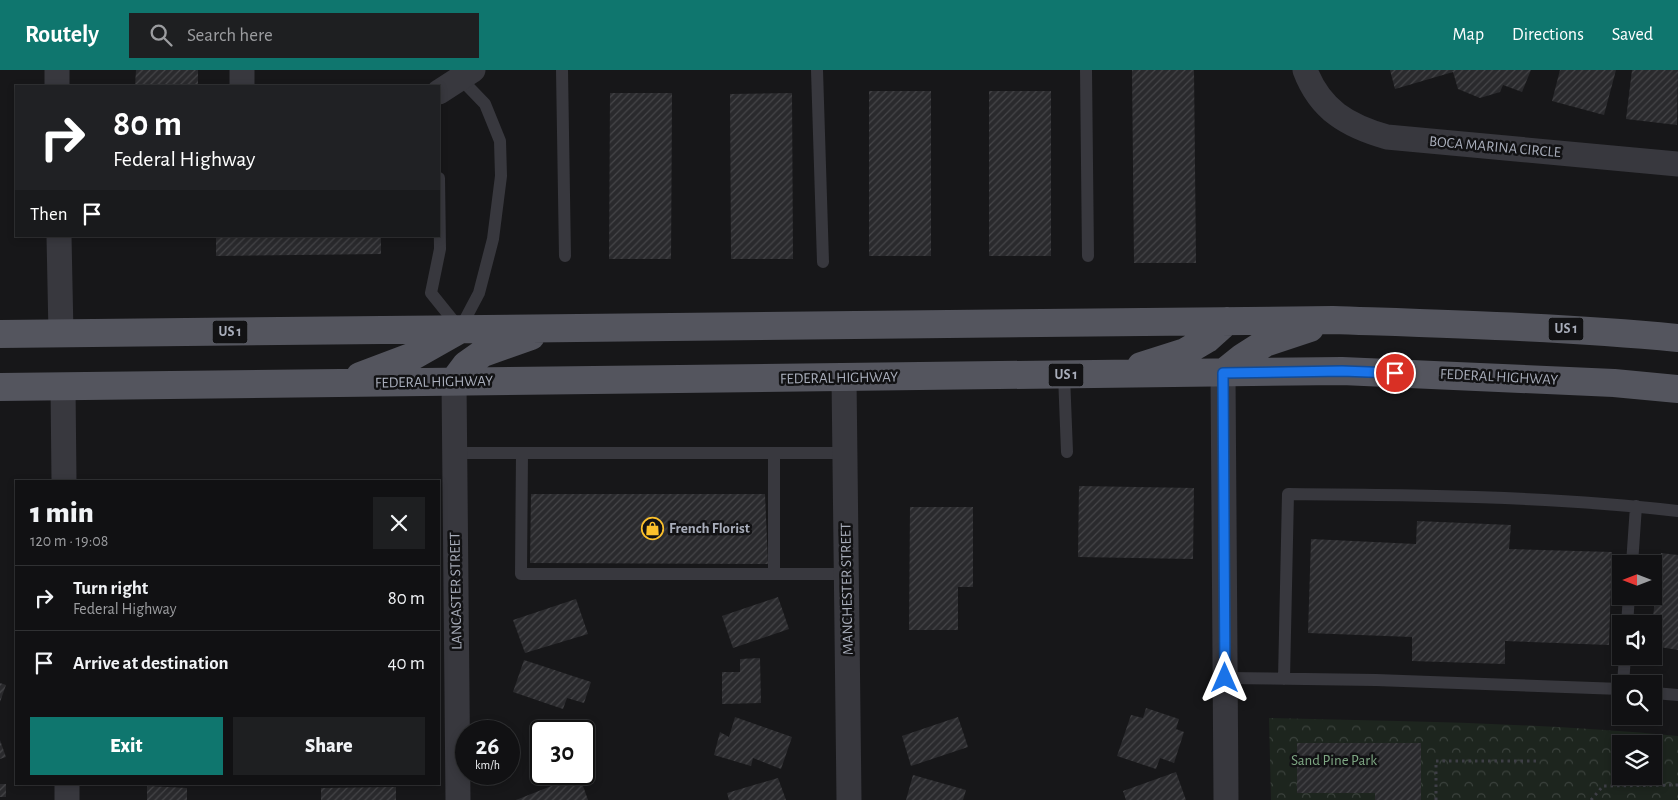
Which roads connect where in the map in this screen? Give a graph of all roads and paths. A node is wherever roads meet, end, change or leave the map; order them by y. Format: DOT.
graph roads {
  1 [pos="57,70"];
  2 [pos="242,70"];
  3 [pos="562,70"];
  4 [pos="817,70"];
  5 [pos="1086,70"];
  6 [pos="1305,70"];
  7 [pos="462,73"];
  8 [pos="57,85"];
  9 [pos="242,85"];
  10 [pos="440,91"];
  11 [pos="1678,164"];
  12 [pos="59,237"];
  13 [pos="440,237"];
  14 [pos="565,256"];
  15 [pos="1088,256"];
  16 [pos="823,262"];
  17 [pos="1333,320"];
  18 [pos="1227,321"];
  19 [pos="551,328"];
  20 [pos="460,329"];
  21 [pos="0,334"];
  22 [pos="61,334"];
  23 [pos="1678,338"];
  24 [pos="1223,373"];
  25 [pos="1116,374"];
  26 [pos="1064,375"];
  27 [pos="844,378"];
  28 [pos="454,381"];
  29 [pos="342,382"];
  30 [pos="0,386"];
  31 [pos="63,386"];
  32 [pos="1678,389"];
  33 [pos="1066,452"];
  34 [pos="454,453"];
  35 [pos="522,453"];
  36 [pos="774,453"];
  37 [pos="845,453"];
  38 [pos="64,480"];
  39 [pos="1636,506"];
  40 [pos="1678,510"];
  41 [pos="1633,555"];
  42 [pos="774,574"];
  43 [pos="846,574"];
  44 [pos="1225,678"];
  45 [pos="1284,679"];
  46 [pos="1612,689"];
  47 [pos="1662,694"];
  48 [pos="1678,695"];
  49 [pos="1536,761"];
  50 [pos="67,785"];
  51 [pos="1678,785"];
  52 [pos="67,800"];
  53 [pos="458,800"];
  54 [pos="849,800"];
  55 [pos="1226,800"];
  56 [pos="1436,800"];
  57 [pos="1591,800"];
  1 -- 8 [label="street"];
  2 -- 9 [label="street"];
  3 -- 14 [label="lane"];
  4 -- 16 [label="lane"];
  5 -- 15 [label="lane"];
  6 -- 11 [label="street, BOCA MARINA CIRCLE"];
  7 -- 10 [label="street"];
  7 -- 20 [label="lane"];
  12 -- 22 [label="street"];
  13 -- 20 [label="lane"];
  17 -- 18 [label="main road, US 1"];
  17 -- 23 [label="main road, US 1"];
  17 -- 24 [label="main road"];
  18 -- 19 [label="main road, US 1"];
  18 -- 25 [label="main road"];
  19 -- 20 [label="main road, US 1"];
  19 -- 28 [label="main road"];
  20 -- 22 [label="main road, US 1"];
  20 -- 29 [label="main road"];
  21 -- 22 [label="main road, US 1"];
  24 -- 25 [label="main road, FEDERAL HIGHWAY / US 1"];
  24 -- 32 [label="main road, FEDERAL HIGHWAY / US 1"];
  24 -- 44 [label="street"];
  25 -- 26 [label="main road, FEDERAL HIGHWAY / US 1"];
  26 -- 27 [label="main road, FEDERAL HIGHWAY / US 1"];
  26 -- 33 [label="lane"];
  27 -- 28 [label="main road, FEDERAL HIGHWAY / US 1"];
  27 -- 37 [label="street, MANCHESTER STREET"];
  28 -- 29 [label="main road, FEDERAL HIGHWAY / US 1"];
  28 -- 34 [label="street, LANCASTER STREET"];
  29 -- 31 [label="main road, FEDERAL HIGHWAY / US 1"];
  30 -- 31 [label="main road, FEDERAL HIGHWAY / US 1"];
  31 -- 38 [label="street"];
  34 -- 35 [label="lane"];
  34 -- 53 [label="street, LANCASTER STREET"];
  35 -- 36 [label="lane"];
  35 -- 42 [label="lane"];
  36 -- 37 [label="lane"];
  36 -- 42 [label="lane"];
  37 -- 43 [label="street, MANCHESTER STREET"];
  39 -- 40 [label="lane"];
  39 -- 41 [label="lane"];
  39 -- 45 [label="lane"];
  42 -- 43 [label="lane"];
  43 -- 54 [label="street, MANCHESTER STREET"];
  44 -- 45 [label="lane"];
  44 -- 55 [label="street"];
  45 -- 46 [label="lane"];
  47 -- 48 [label="lane"];
  49 -- 56 [label="path"];
  50 -- 52 [label="street"];
  51 -- 57 [label="path"];
}
